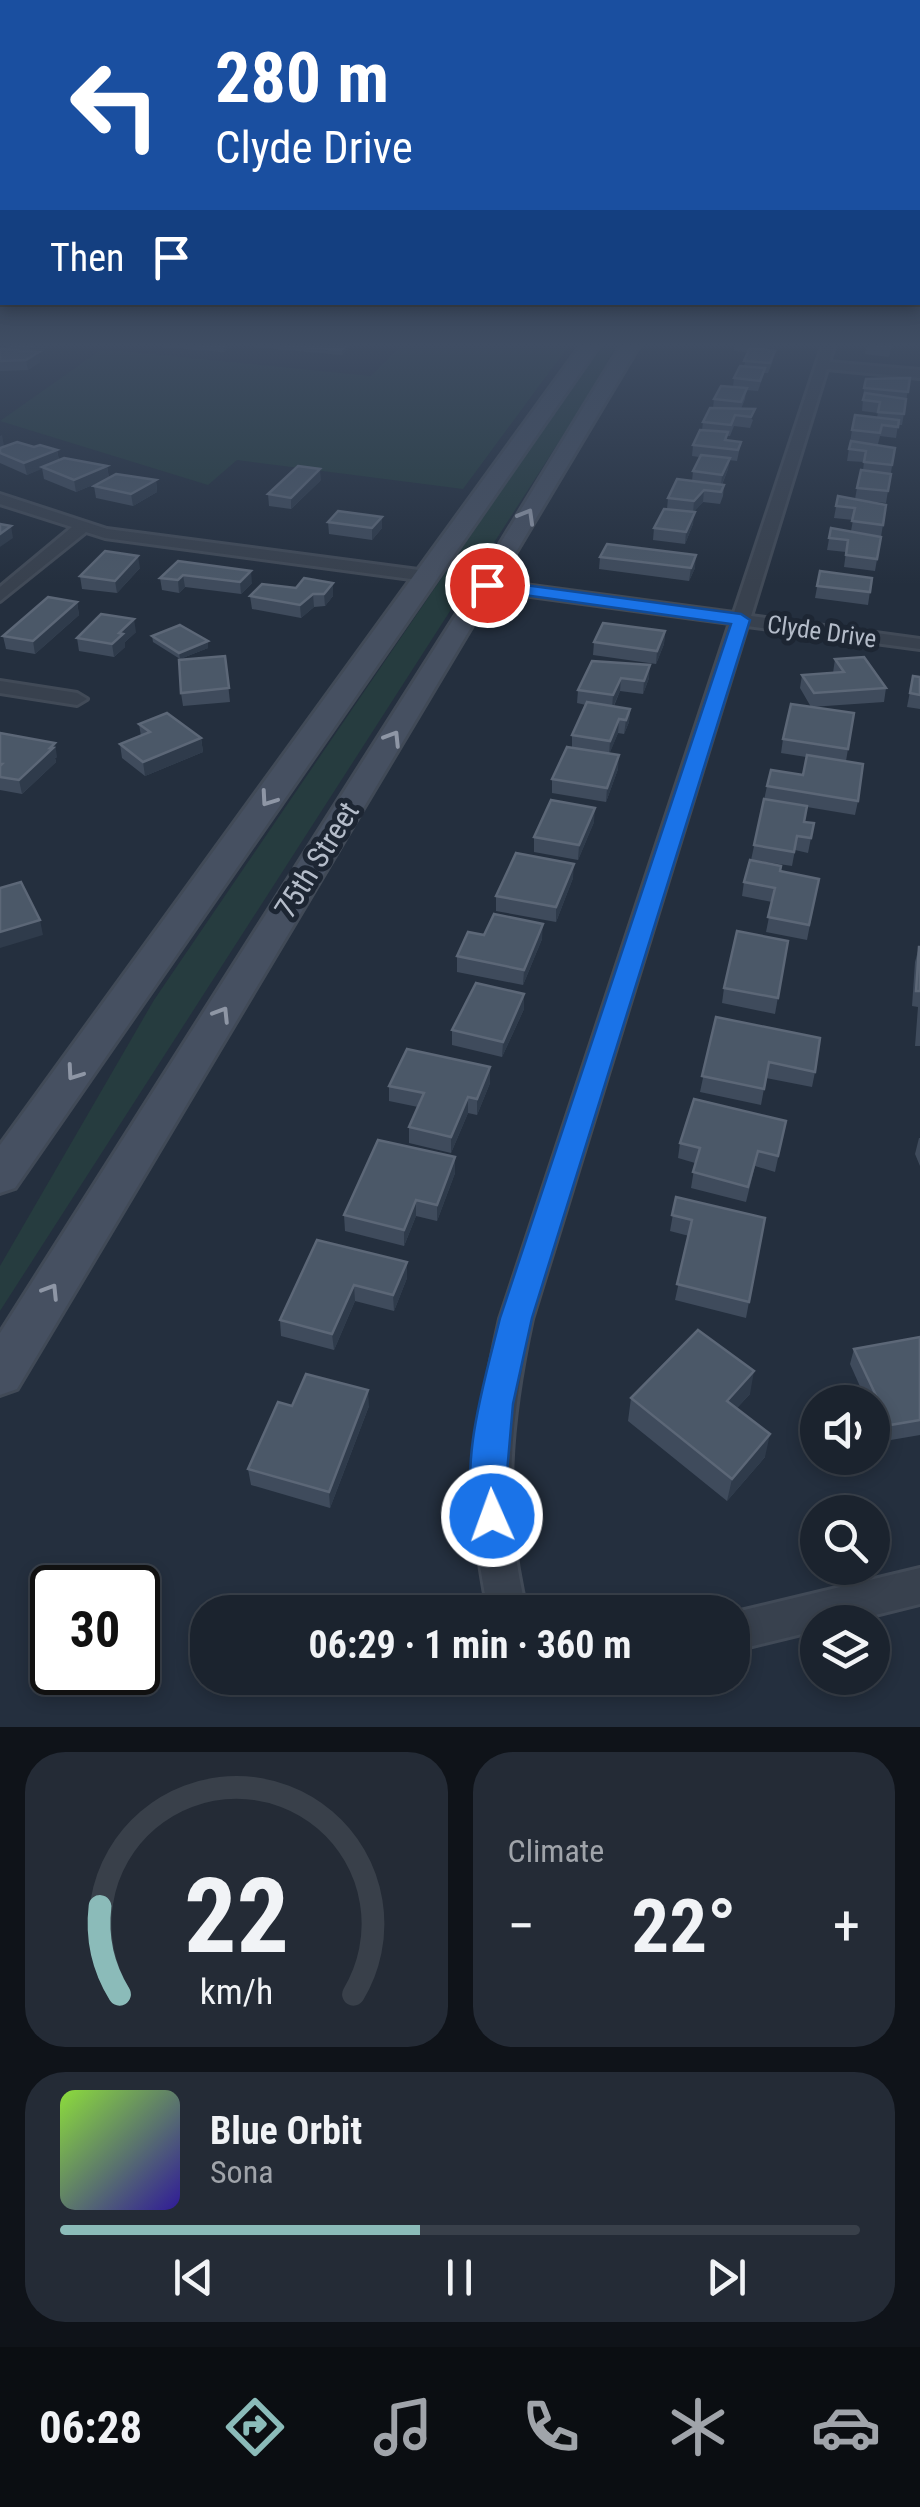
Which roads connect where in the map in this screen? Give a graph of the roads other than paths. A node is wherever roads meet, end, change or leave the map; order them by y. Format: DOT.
graph roads {
  1 [pos="533,425"];
  2 [pos="583,425"];
  3 [pos="803,425"];
  4 [pos="0,498"];
  5 [pos="81,528"];
  6 [pos="426,576"];
  7 [pos="487,585"];
  8 [pos="0,596"];
  9 [pos="741,620"];
  10 [pos="920,644"];
  11 [pos="0,687"];
  12 [pos="77,698"];
  13 [pos="0,1177"];
  14 [pos="0,1374"];
  15 [pos="920,1586"];
  16 [pos="503,1595"];
  17 [pos="750,1628"];
  1 -- 6 [label="main road"];
  7 -- 2 [label="main road, 75th Street, one-way"];
  3 -- 9 [label="street"];
  4 -- 5 [label="street"];
  5 -- 6 [label="street"];
  5 -- 8 [label="street"];
  6 -- 13 [label="main road, one-way"];
  7 -- 9 [label="street, Clyde Drive"];
  14 -- 7 [label="main road, 75th Street, one-way"];
  9 -- 10 [label="street, Clyde Drive"];
  9 -- 16 [label="street"];
  11 -- 12 [label="street"];
  15 -- 17 [label="street"];
}
